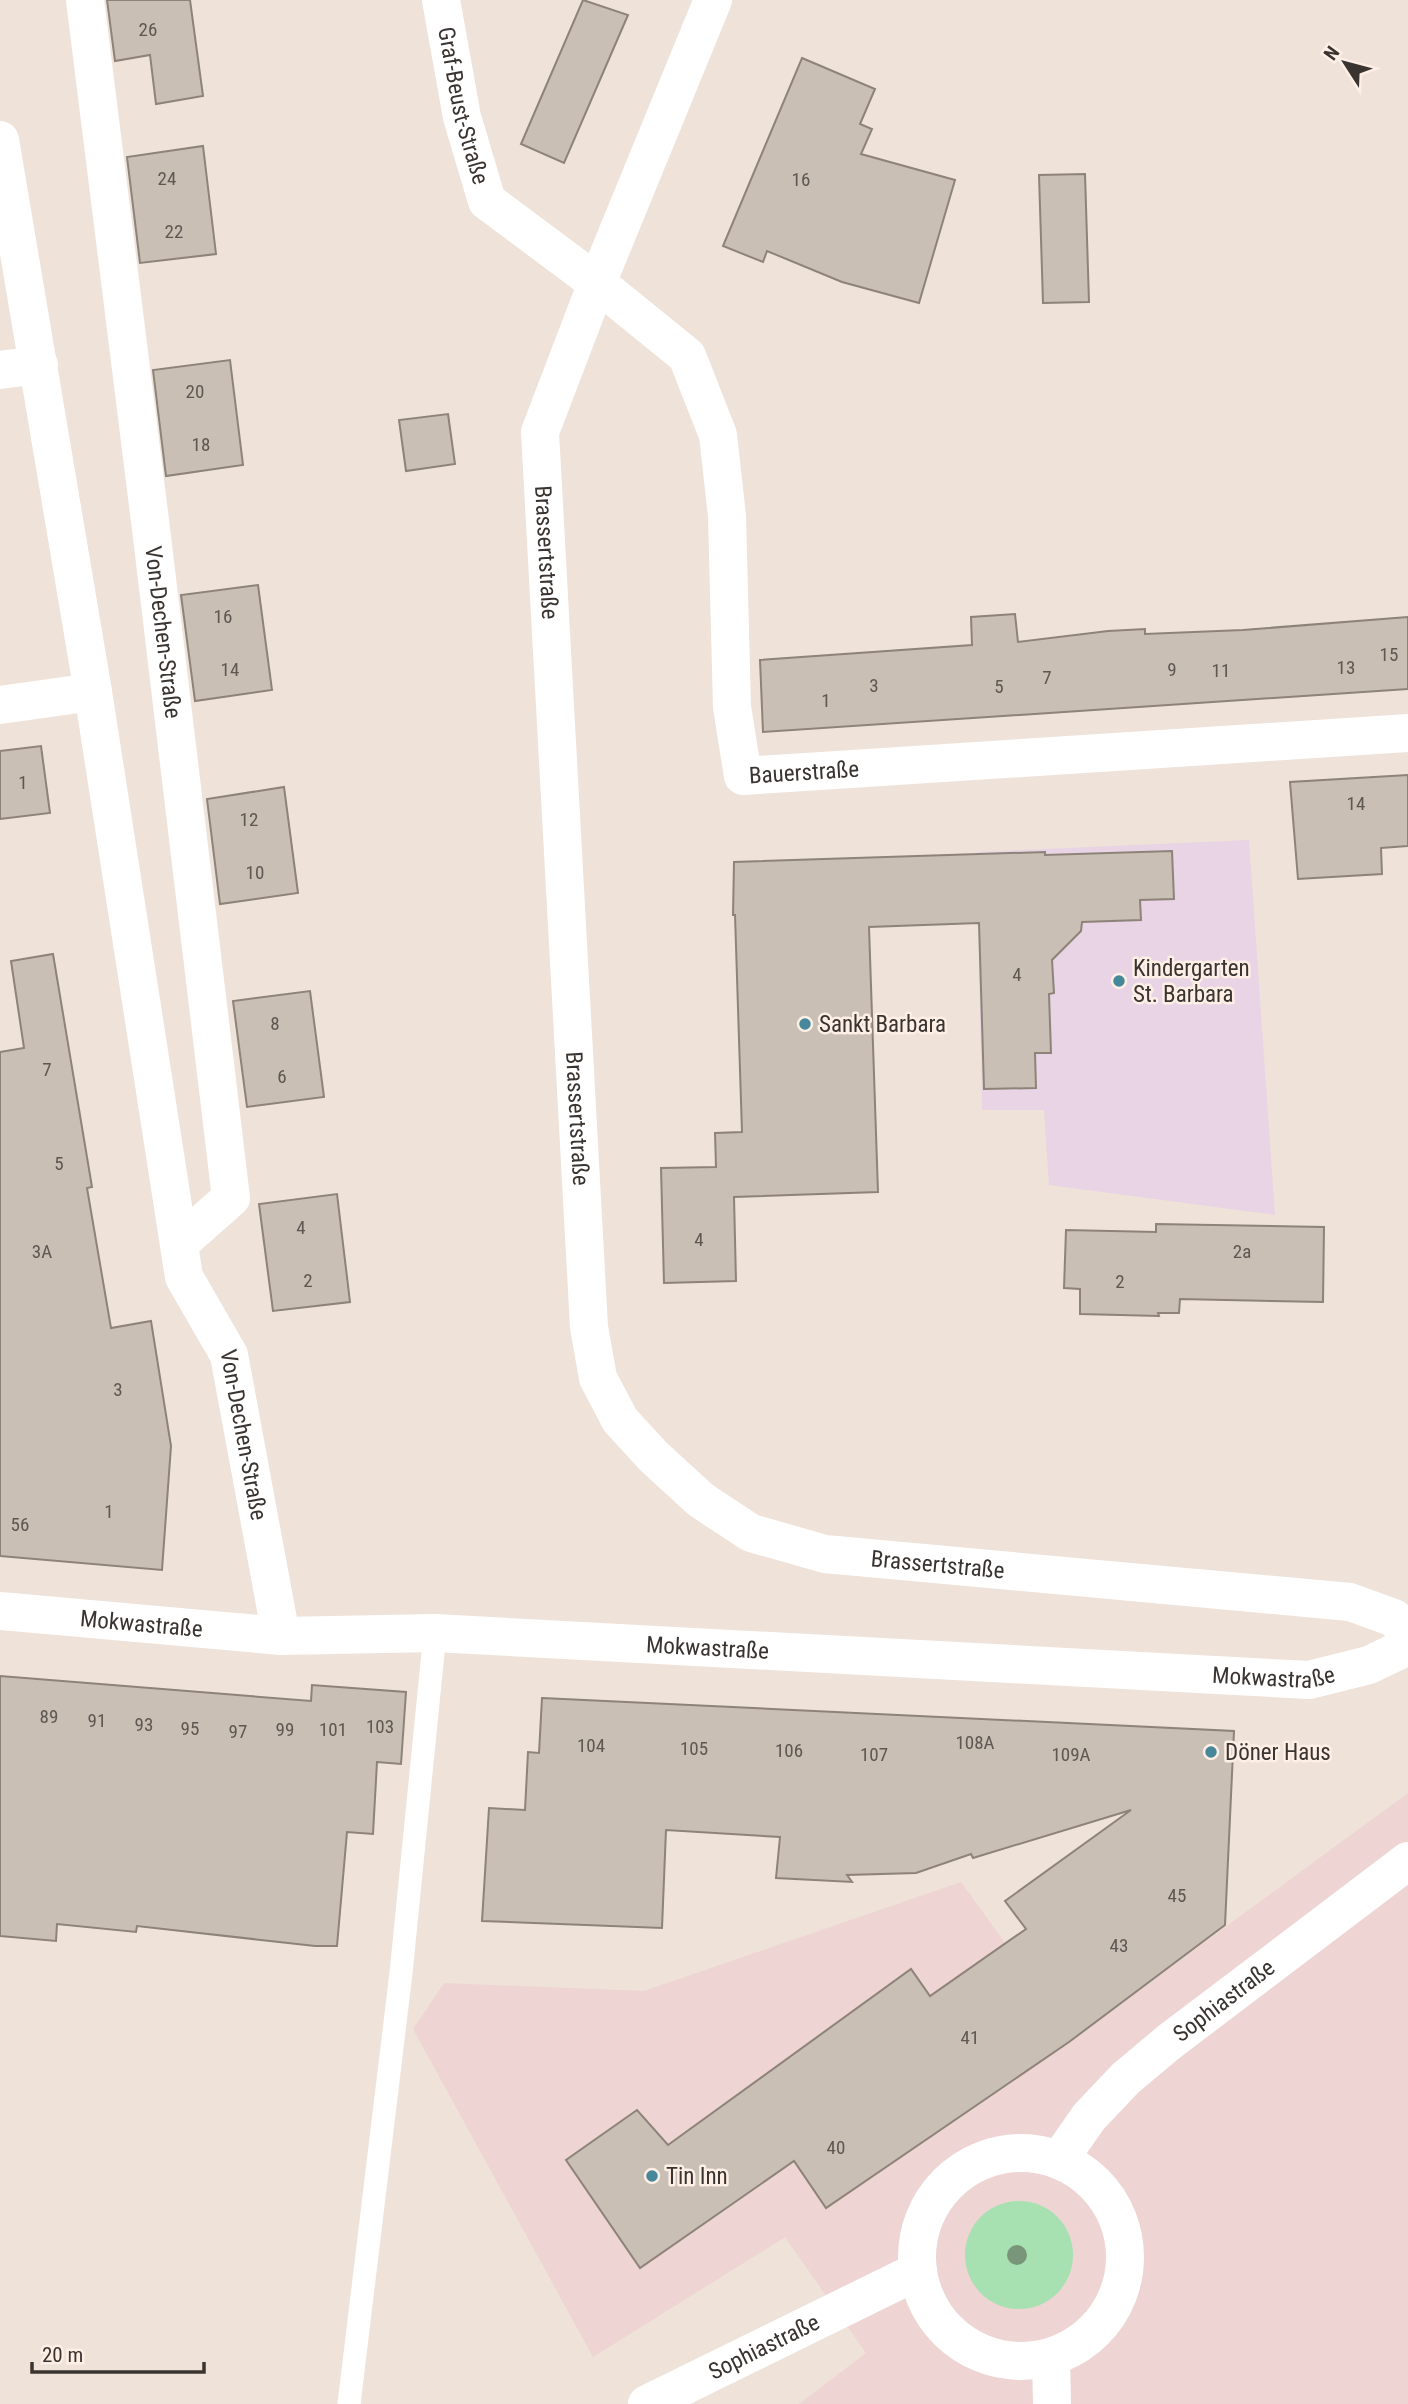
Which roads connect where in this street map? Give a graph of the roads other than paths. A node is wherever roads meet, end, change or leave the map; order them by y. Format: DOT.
graph roads {
  1 [pos="85,0"];
  2 [pos="442,0"];
  3 [pos="713,0"];
  4 [pos="0,140"];
  5 [pos="597,283"];
  6 [pos="39,365"];
  7 [pos="0,370"];
  8 [pos="93,692"];
  9 [pos="0,705"];
  10 [pos="1408,733"];
  11 [pos="180,1243"];
  12 [pos="0,1611"];
  13 [pos="1408,1632"];
  14 [pos="435,1633"];
  15 [pos="281,1636"];
  16 [pos="1408,1646"];
  17 [pos="1408,1861"];
  18 [pos="1059,2160"];
  19 [pos="918,2271"];
  20 [pos="1051,2358"];
  21 [pos="349,2404"];
  22 [pos="646,2404"];
  23 [pos="1052,2404"];
  1 -- 11 [label="street, Von-Dechen-Straße"];
  2 -- 5 [label="street, Graf-Beust-Straße"];
  3 -- 5 [label="street, Brassertstraße"];
  4 -- 6 [label="street, Von-Dechen-Straße"];
  5 -- 10 [label="street, Bauerstraße"];
  5 -- 13 [label="street, Brassertstraße"];
  6 -- 7 [label="street"];
  6 -- 8 [label="street, Von-Dechen-Straße"];
  8 -- 9 [label="street"];
  8 -- 11 [label="street, Von-Dechen-Straße"];
  11 -- 15 [label="street, Von-Dechen-Straße"];
  12 -- 15 [label="street, Mokwastraße"];
  14 -- 15 [label="street, Mokwastraße"];
  14 -- 16 [label="street, Mokwastraße"];
  14 -- 21 [label="lane"];
  17 -- 18 [label="street, Sophiastraße"];
  18 -- 19 [label="street"];
  18 -- 20 [label="street"];
  19 -- 20 [label="street"];
  19 -- 22 [label="street, Sophiastraße"];
  20 -- 23 [label="street"];
}
